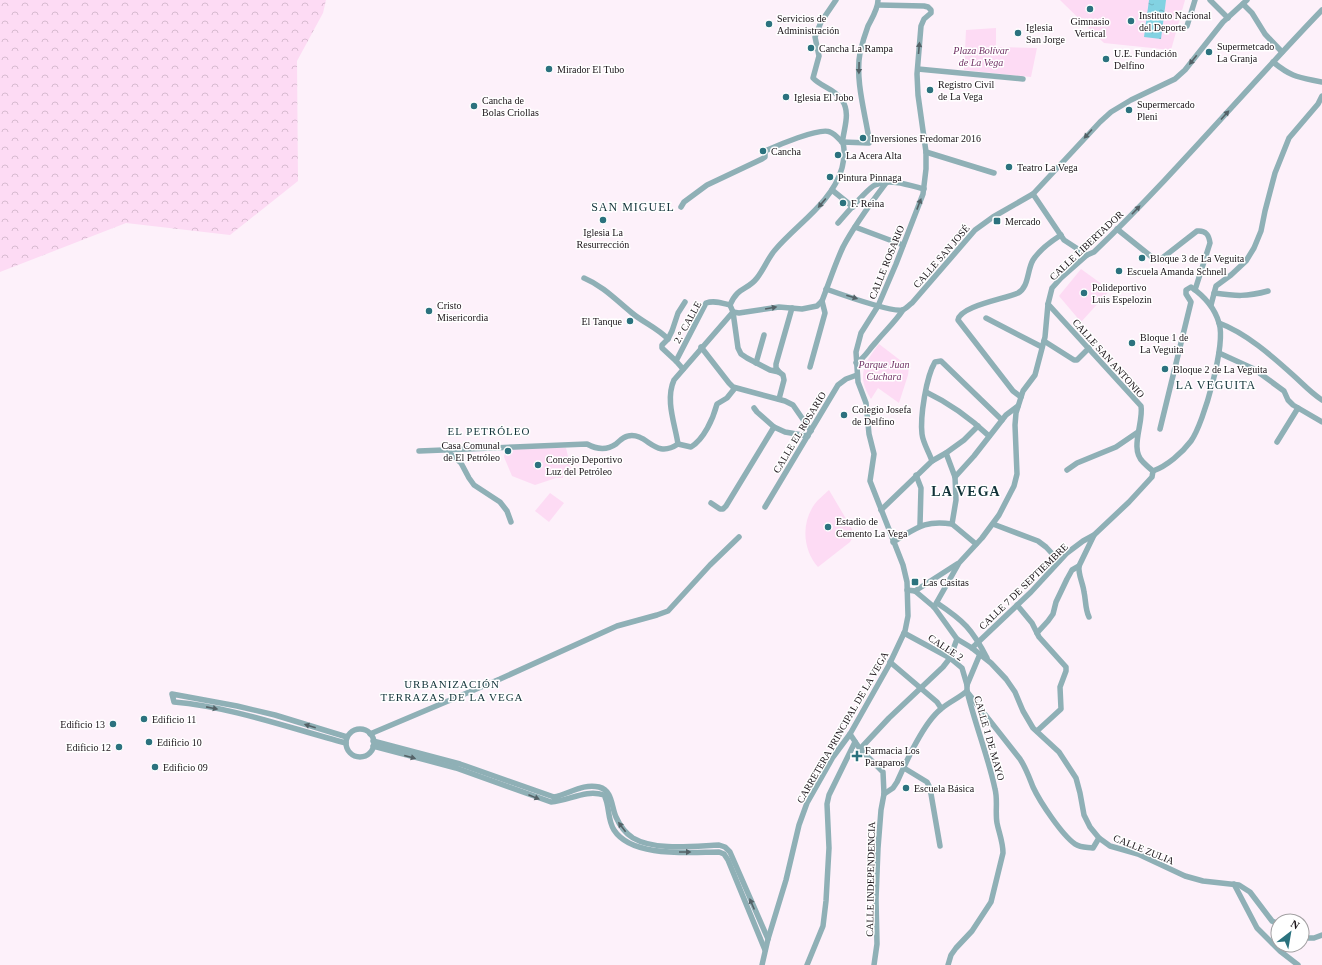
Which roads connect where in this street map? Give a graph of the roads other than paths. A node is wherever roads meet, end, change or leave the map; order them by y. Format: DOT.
graph roads {
  1 [pos="836,0"];
  2 [pos="1195,0"];
  3 [pos="1210,0"];
  4 [pos="878,2"];
  5 [pos="1245,2"];
  6 [pos="1322,10"];
  7 [pos="1228,18"];
  8 [pos="1187,26"];
  9 [pos="1282,52"];
  10 [pos="1273,62"];
  11 [pos="918,69"];
  12 [pos="1023,79"];
  13 [pos="1322,82"];
  14 [pos="1322,96"];
  15 [pos="842,142"];
  16 [pos="926,152"];
  17 [pos="994,173"];
  18 [pos="886,183"];
  19 [pos="924,189"];
  20 [pos="832,190"];
  21 [pos="1033,194"];
  22 [pos="681,207"];
  23 [pos="853,207"];
  24 [pos="838,223"];
  25 [pos="855,227"];
  26 [pos="1117,229"];
  27 [pos="1060,235"];
  28 [pos="903,245"];
  29 [pos="1087,255"];
  30 [pos="584,278"];
  31 [pos="826,289"];
  32 [pos="1195,290"];
  33 [pos="1268,292"];
  34 [pos="1214,293"];
  35 [pos="822,301"];
  36 [pos="685,302"];
  37 [pos="1048,304"];
  38 [pos="730,305"];
  39 [pos="1211,305"];
  40 [pos="878,306"];
  41 [pos="792,308"];
  42 [pos="903,310"];
  43 [pos="733,312"];
  44 [pos="986,318"];
  45 [pos="1219,323"];
  46 [pos="764,335"];
  47 [pos="668,339"];
  48 [pos="1044,341"];
  49 [pos="701,347"];
  50 [pos="1042,347"];
  51 [pos="1089,348"];
  52 [pos="1219,353"];
  53 [pos="676,362"];
  54 [pos="756,363"];
  55 [pos="856,363"];
  56 [pos="810,367"];
  57 [pos="683,369"];
  58 [pos="779,372"];
  59 [pos="857,375"];
  60 [pos="735,388"];
  61 [pos="926,392"];
  62 [pos="1022,397"];
  63 [pos="779,399"];
  64 [pos="1322,400"];
  65 [pos="1019,406"];
  66 [pos="754,408"];
  67 [pos="1298,408"];
  68 [pos="1002,420"];
  69 [pos="1322,422"];
  70 [pos="978,426"];
  71 [pos="774,427"];
  72 [pos="1160,429"];
  73 [pos="1138,432"];
  74 [pos="809,433"];
  75 [pos="989,436"];
  76 [pos="1277,442"];
  77 [pos="678,444"];
  78 [pos="445,450"];
  79 [pos="419,451"];
  80 [pos="946,453"];
  81 [pos="932,461"];
  82 [pos="1067,470"];
  83 [pos="1153,471"];
  84 [pos="916,476"];
  85 [pos="955,477"];
  86 [pos="711,503"];
  87 [pos="765,507"];
  88 [pos="881,510"];
  89 [pos="511,522"];
  90 [pos="952,524"];
  91 [pos="993,524"];
  92 [pos="920,525"];
  93 [pos="1094,535"];
  94 [pos="740,537"];
  95 [pos="893,542"];
  96 [pos="976,544"];
  97 [pos="1059,561"];
  98 [pos="959,563"];
  99 [pos="1079,566"];
  100 [pos="907,590"];
  101 [pos="914,591"];
  102 [pos="935,605"];
  103 [pos="1017,605"];
  104 [pos="1089,617"];
  105 [pos="904,632"];
  106 [pos="1037,633"];
  107 [pos="957,639"];
  108 [pos="978,642"];
  109 [pos="972,648"];
  110 [pos="980,654"];
  111 [pos="950,658"];
  112 [pos="988,660"];
  113 [pos="890,662"];
  114 [pos="967,685"];
  115 [pos="921,689"];
  116 [pos="966,691"];
  117 [pos="941,708"];
  118 [pos="1037,731"];
  119 [pos="370,734"];
  120 [pos="850,734"];
  121 [pos="347,740"];
  122 [pos="855,742"];
  123 [pos="373,744"];
  124 [pos="860,749"];
  125 [pos="904,768"];
  126 [pos="884,794"];
  127 [pos="1099,838"];
  128 [pos="940,846"];
  129 [pos="1234,884"];
  130 [pos="1270,918"];
  131 [pos="1322,936"];
  132 [pos="1310,938"];
  133 [pos="768,939"];
  134 [pos="765,950"];
  135 [pos="762,965"];
  136 [pos="807,965"];
  137 [pos="874,965"];
  138 [pos="948,965"];
  139 [pos="1298,965"];
  1 -- 15 [label="street"];
  2 -- 8 [label="street"];
  3 -- 7 [label="street"];
  11 -- 4 [label="street, CALLE ROSARIO, one-way"];
  4 -- 15 [label="street, one-way"];
  5 -- 7 [label="street, CALLE SAN JOSÉ"];
  5 -- 9 [label="street"];
  6 -- 9 [label="street, CALLE LIBERTADOR"];
  7 -- 21 [label="street, CALLE SAN JOSÉ, one-way"];
  9 -- 10 [label="street, CALLE LIBERTADOR"];
  10 -- 13 [label="street"];
  26 -- 10 [label="street, CALLE LIBERTADOR, one-way"];
  11 -- 12 [label="street"];
  11 -- 16 [label="street, CALLE ROSARIO"];
  14 -- 34 [label="street"];
  15 -- 20 [label="street"];
  15 -- 22 [label="street"];
  16 -- 17 [label="street"];
  16 -- 19 [label="street, CALLE ROSARIO"];
  18 -- 19 [label="street"];
  18 -- 23 [label="street"];
  18 -- 25 [label="street"];
  28 -- 19 [label="street, CALLE ROSARIO, one-way"];
  20 -- 23 [label="street"];
  20 -- 38 [label="street, one-way"];
  21 -- 27 [label="street"];
  21 -- 42 [label="street, CALLE SAN JOSÉ"];
  23 -- 24 [label="street"];
  25 -- 28 [label="street"];
  25 -- 31 [label="street"];
  26 -- 29 [label="street, CALLE LIBERTADOR"];
  26 -- 32 [label="street"];
  27 -- 29 [label="street"];
  27 -- 62 [label="street"];
  28 -- 40 [label="street, CALLE ROSARIO"];
  29 -- 37 [label="street, CALLE LIBERTADOR"];
  30 -- 47 [label="street"];
  31 -- 35 [label="street"];
  31 -- 40 [label="street, one-way"];
  32 -- 39 [label="street"];
  32 -- 72 [label="street"];
  33 -- 34 [label="street"];
  34 -- 39 [label="street"];
  35 -- 41 [label="street"];
  35 -- 56 [label="street"];
  36 -- 47 [label="street"];
  37 -- 48 [label="street, CALLE LIBERTADOR"];
  37 -- 51 [label="street, CALLE SAN ANTONIO"];
  38 -- 43 [label="street"];
  38 -- 53 [label="street, 2.° CALLE"];
  39 -- 45 [label="street"];
  40 -- 42 [label="street"];
  40 -- 55 [label="street, CALLE ROSARIO"];
  43 -- 41 [label="street, one-way"];
  41 -- 58 [label="street"];
  42 -- 55 [label="street, CALLE SAN JOSÉ"];
  43 -- 49 [label="street"];
  43 -- 54 [label="street"];
  44 -- 50 [label="street"];
  45 -- 52 [label="street"];
  45 -- 64 [label="street"];
  46 -- 54 [label="street"];
  47 -- 53 [label="street"];
  48 -- 50 [label="street, CALLE LIBERTADOR"];
  48 -- 51 [label="street"];
  49 -- 57 [label="street"];
  49 -- 60 [label="street"];
  50 -- 62 [label="street, CALLE LIBERTADOR"];
  51 -- 73 [label="street, CALLE SAN ANTONIO"];
  52 -- 67 [label="street"];
  52 -- 83 [label="street"];
  53 -- 57 [label="street"];
  54 -- 58 [label="street"];
  55 -- 59 [label="street, CALLE ROSARIO"];
  57 -- 77 [label="street"];
  58 -- 63 [label="street"];
  59 -- 74 [label="street, CALLE EL ROSARIO"];
  59 -- 88 [label="street, CALLE ROSARIO"];
  60 -- 63 [label="street"];
  60 -- 77 [label="street"];
  61 -- 68 [label="street"];
  61 -- 70 [label="street"];
  61 -- 81 [label="street"];
  62 -- 65 [label="street, CALLE LIBERTADOR"];
  63 -- 74 [label="street"];
  65 -- 68 [label="street"];
  65 -- 91 [label="street, CALLE LIBERTADOR"];
  66 -- 71 [label="street"];
  67 -- 69 [label="street"];
  67 -- 76 [label="street"];
  68 -- 75 [label="street"];
  70 -- 75 [label="street"];
  70 -- 80 [label="street"];
  71 -- 74 [label="street"];
  71 -- 86 [label="street"];
  73 -- 82 [label="street"];
  73 -- 83 [label="street, CALLE SAN ANTONIO"];
  74 -- 87 [label="street, CALLE EL ROSARIO"];
  75 -- 85 [label="street"];
  77 -- 78 [label="street"];
  78 -- 79 [label="street"];
  78 -- 89 [label="street"];
  80 -- 81 [label="street"];
  80 -- 85 [label="street"];
  81 -- 84 [label="street"];
  83 -- 93 [label="street, CALLE 7 DE SEPTIEMBRE"];
  84 -- 88 [label="street"];
  84 -- 92 [label="street"];
  85 -- 90 [label="street"];
  88 -- 95 [label="street, CALLE ROSARIO"];
  90 -- 92 [label="street"];
  90 -- 96 [label="street"];
  91 -- 96 [label="street, CALLE LIBERTADOR"];
  91 -- 97 [label="street"];
  92 -- 95 [label="street"];
  93 -- 97 [label="street, CALLE 7 DE SEPTIEMBRE"];
  93 -- 99 [label="street"];
  94 -- 119 [label="street"];
  95 -- 100 [label="street, CALLE ROSARIO"];
  96 -- 98 [label="street, CALLE LIBERTADOR"];
  97 -- 103 [label="street, CALLE 7 DE SEPTIEMBRE"];
  98 -- 101 [label="street"];
  98 -- 102 [label="street, CALLE LIBERTADOR"];
  99 -- 104 [label="street"];
  99 -- 106 [label="street"];
  100 -- 101 [label="street"];
  100 -- 105 [label="street, CARRETERA PRINCIPAL DE LA VEGA"];
  101 -- 102 [label="street"];
  102 -- 107 [label="street, CALLE ZULIA"];
  102 -- 108 [label="street"];
  103 -- 106 [label="street"];
  103 -- 108 [label="street, CALLE 7 DE SEPTIEMBRE"];
  105 -- 111 [label="street, CALLE 2"];
  105 -- 113 [label="street, CARRETERA PRINCIPAL DE LA VEGA"];
  106 -- 118 [label="street"];
  107 -- 109 [label="street, CALLE ZULIA"];
  107 -- 111 [label="street"];
  108 -- 109 [label="street, CALLE 7 DE SEPTIEMBRE"];
  108 -- 112 [label="street"];
  109 -- 110 [label="street, CALLE ZULIA"];
  110 -- 112 [label="street, CALLE ZULIA"];
  110 -- 114 [label="street"];
  111 -- 114 [label="street, CALLE 2"];
  111 -- 115 [label="street"];
  112 -- 118 [label="street, CALLE ZULIA"];
  113 -- 115 [label="street"];
  113 -- 120 [label="street, CARRETERA PRINCIPAL DE LA VEGA"];
  114 -- 116 [label="street"];
  115 -- 117 [label="street"];
  115 -- 124 [label="street"];
  116 -- 117 [label="street"];
  116 -- 127 [label="street"];
  116 -- 138 [label="street, CALLE 1 DE MAYO"];
  117 -- 125 [label="street"];
  118 -- 127 [label="street, CALLE ZULIA"];
  119 -- 121 [label="street"];
  119 -- 123 [label="street"];
  120 -- 122 [label="street, CALLE INDEPENDENCIA"];
  120 -- 133 [label="street, CARRETERA PRINCIPAL DE LA VEGA"];
  121 -- 121 [label="street, one-way"];
  121 -- 123 [label="street"];
  122 -- 124 [label="street, CALLE INDEPENDENCIA"];
  122 -- 136 [label="street"];
  133 -- 123 [label="street, one-way"];
  123 -- 134 [label="street, one-way"];
  124 -- 126 [label="street, CALLE INDEPENDENCIA"];
  125 -- 126 [label="street"];
  125 -- 128 [label="street"];
  126 -- 137 [label="street, CALLE INDEPENDENCIA"];
  127 -- 129 [label="street, CALLE ZULIA"];
  129 -- 130 [label="street"];
  129 -- 139 [label="street"];
  131 -- 132 [label="street"];
  133 -- 134 [label="street, CARRETERA PRINCIPAL DE LA VEGA"];
  134 -- 135 [label="street, CARRETERA PRINCIPAL DE LA VEGA"];
}
